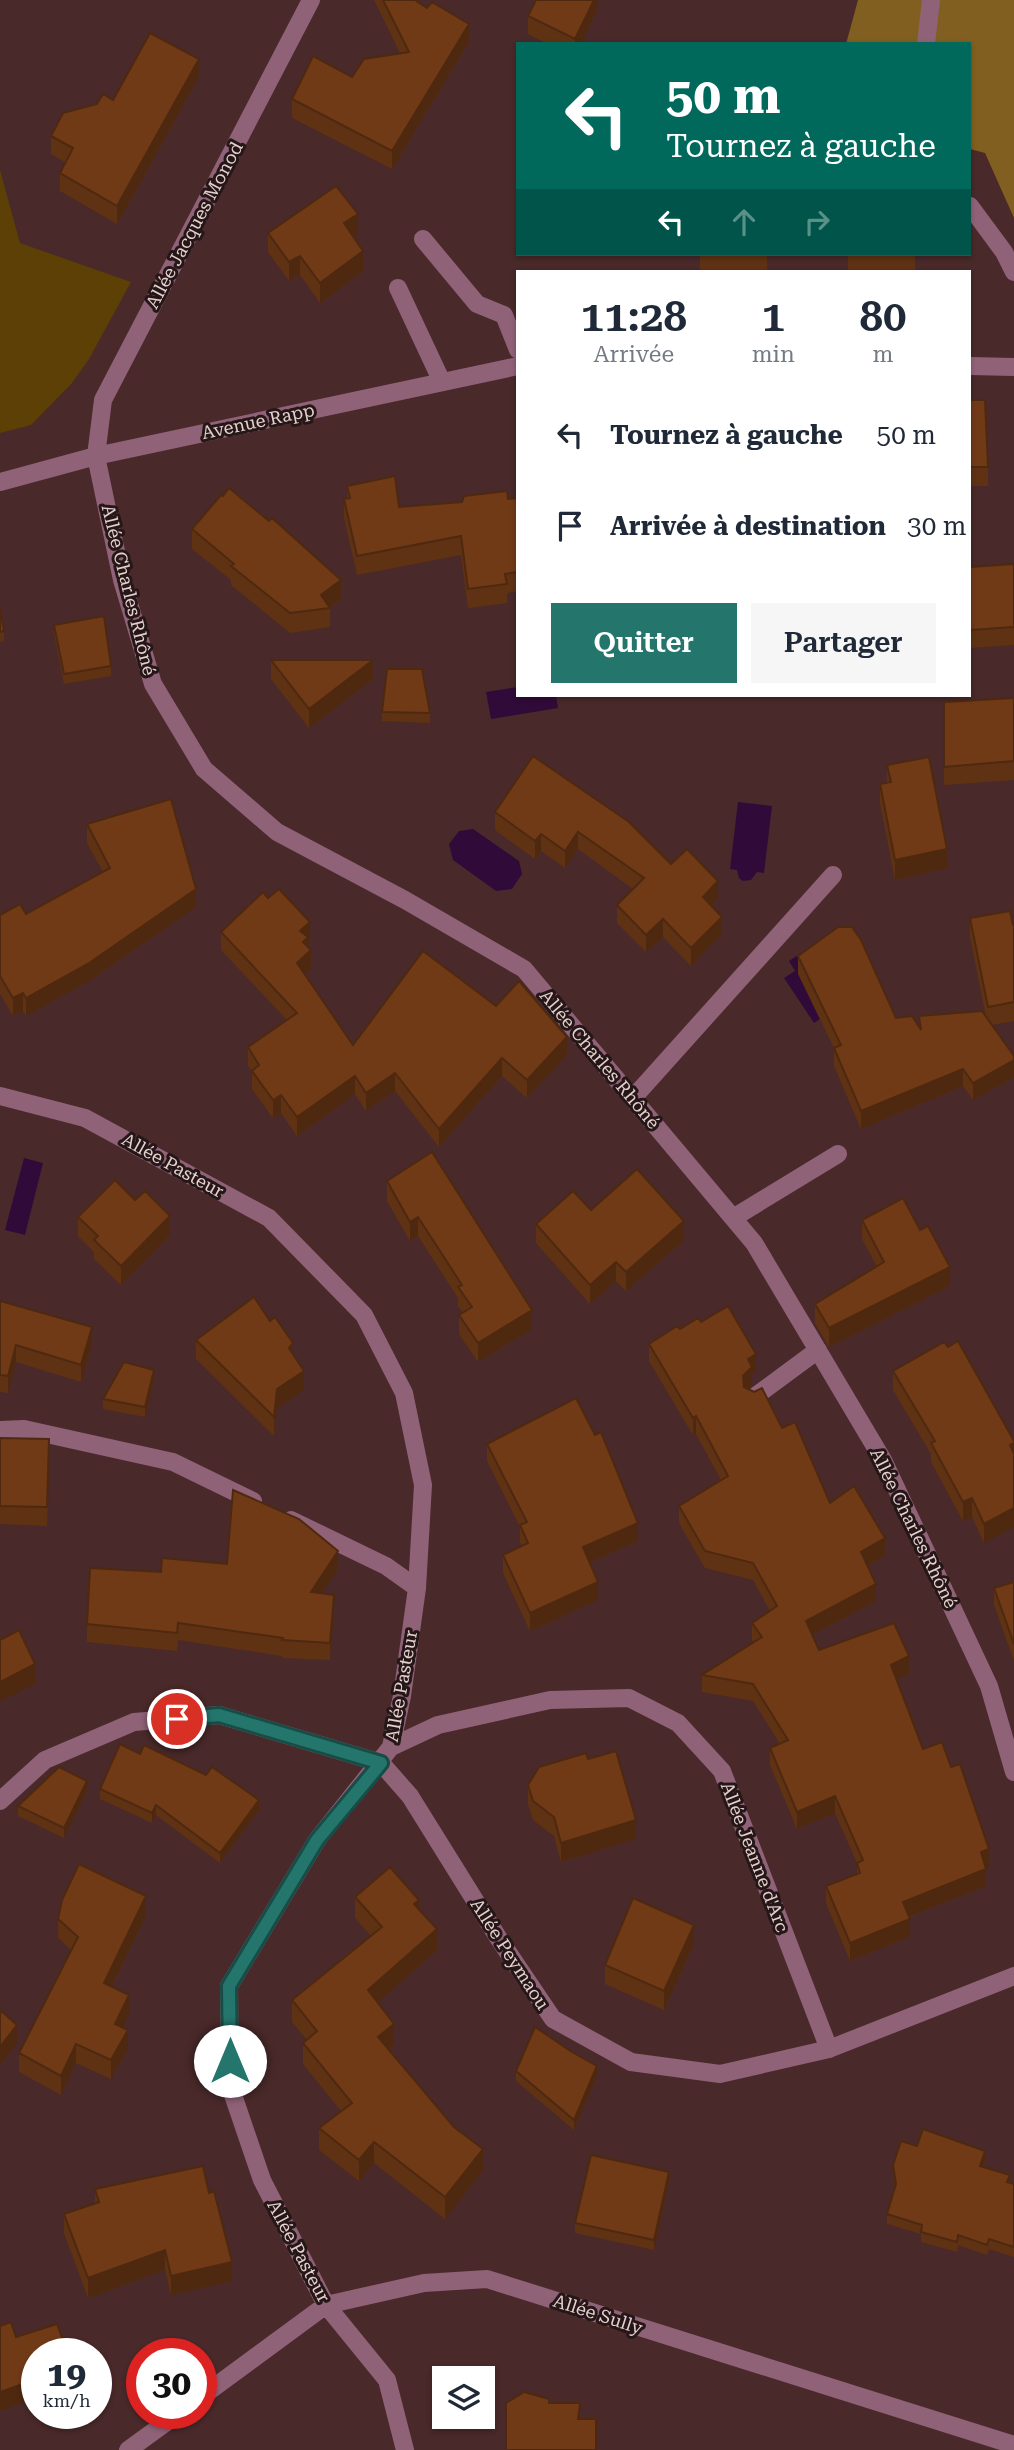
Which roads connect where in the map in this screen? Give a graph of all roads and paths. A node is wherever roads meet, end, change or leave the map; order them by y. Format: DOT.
graph roads {
  1 [pos="311,0"];
  2 [pos="931,0"];
  3 [pos="926,42"];
  4 [pos="971,207"];
  5 [pos="423,240"];
  6 [pos="1014,272"];
  7 [pos="398,288"];
  8 [pos="516,346"];
  9 [pos="516,366"];
  10 [pos="971,366"];
  11 [pos="1014,367"];
  12 [pos="442,382"];
  13 [pos="96,456"];
  14 [pos="0,482"];
  15 [pos="833,875"];
  16 [pos="0,1096"];
  17 [pos="633,1098"];
  18 [pos="838,1154"];
  19 [pos="733,1218"];
  20 [pos="818,1350"];
  21 [pos="753,1398"];
  22 [pos="0,1430"];
  23 [pos="418,1588"];
  24 [pos="391,1747"];
  25 [pos="381,1763"];
  26 [pos="1014,1772"];
  27 [pos="0,1801"];
  28 [pos="1014,1976"];
  29 [pos="829,2049"];
  30 [pos="326,2305"];
  31 [pos="217,2385"];
  32 [pos="157,2429"];
  33 [pos="1014,2445"];
  34 [pos="128,2450"];
  35 [pos="405,2450"];
  1 -- 13 [label="street, Allée Jacques Monod"];
  2 -- 3 [label="street"];
  4 -- 6 [label="street"];
  5 -- 8 [label="street"];
  7 -- 12 [label="street"];
  9 -- 12 [label="street, Avenue Rapp"];
  10 -- 11 [label="street"];
  12 -- 13 [label="street, Avenue Rapp"];
  13 -- 14 [label="street, Avenue Rapp"];
  13 -- 17 [label="street, Allée Charles Rhôné"];
  15 -- 17 [label="street"];
  16 -- 23 [label="street, Allée Pasteur"];
  17 -- 19 [label="street, Allée Charles Rhôné"];
  18 -- 19 [label="street"];
  19 -- 20 [label="street, Allée Charles Rhôné"];
  20 -- 21 [label="street"];
  20 -- 26 [label="street, Allée Charles Rhôné"];
  22 -- 23 [label="street"];
  23 -- 24 [label="street, Allée Pasteur"];
  24 -- 25 [label="street, Allée Pasteur"];
  24 -- 29 [label="street, Allée Jeanne d'Arc"];
  25 -- 27 [label="street"];
  25 -- 29 [label="street, Allée Peymaou"];
  25 -- 30 [label="street, Allée Pasteur"];
  28 -- 29 [label="street, Allée Peymaou"];
  30 -- 31 [label="street, Allée Sully"];
  30 -- 33 [label="street, Allée Sully"];
  30 -- 35 [label="street, Allée Pasteur"];
  32 -- 34 [label="street"];
}
